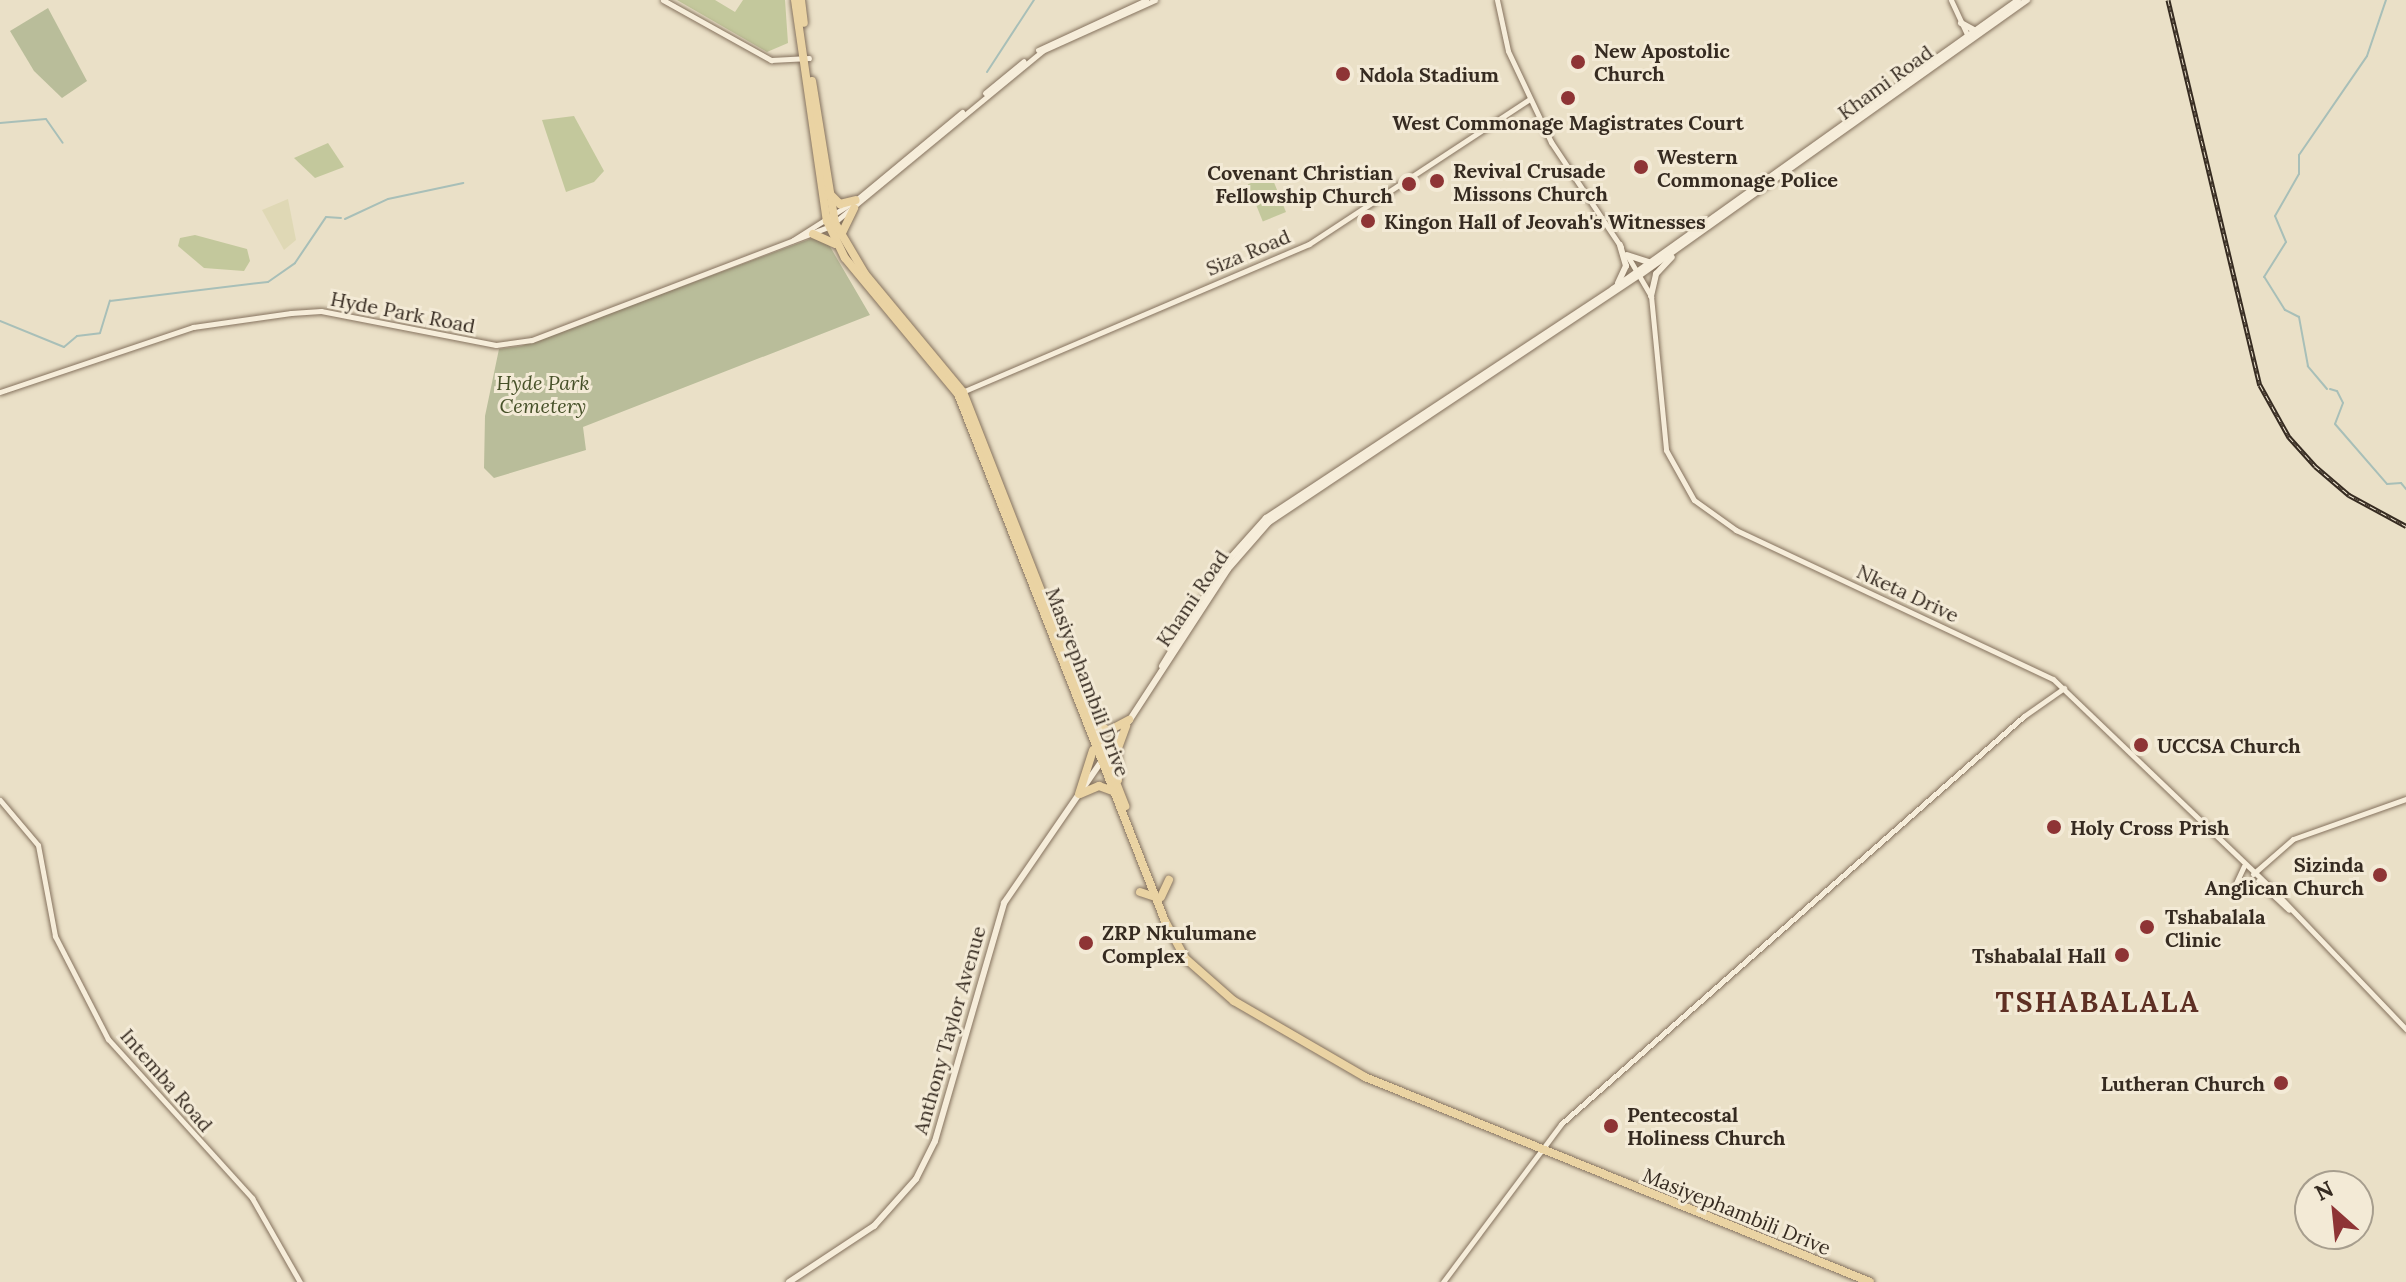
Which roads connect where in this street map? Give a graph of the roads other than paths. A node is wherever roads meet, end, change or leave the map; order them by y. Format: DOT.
graph roads {
  1 [pos="663,0"];
  2 [pos="798,0"];
  3 [pos="1146,0"];
  4 [pos="1155,0"];
  5 [pos="1497,0"];
  6 [pos="1951,0"];
  7 [pos="2018,0"];
  8 [pos="2027,0"];
  9 [pos="1961,23"];
  10 [pos="1979,28"];
  11 [pos="1967,39"];
  12 [pos="803,60"];
  13 [pos="1530,99"];
  14 [pos="825,185"];
  15 [pos="855,204"];
  16 [pos="823,210"];
  17 [pos="831,222"];
  18 [pos="813,231"];
  19 [pos="841,236"];
  20 [pos="1620,245"];
  21 [pos="1683,246"];
  22 [pos="838,247"];
  23 [pos="1627,255"];
  24 [pos="1652,261"];
  25 [pos="1639,273"];
  26 [pos="1613,289"];
  27 [pos="1651,296"];
  28 [pos="0,392"];
  29 [pos="960,393"];
  30 [pos="1159,673"];
  31 [pos="2064,688"];
  32 [pos="1088,711"];
  33 [pos="1128,723"];
  34 [pos="1091,737"];
  35 [pos="1103,760"];
  36 [pos="1116,791"];
  37 [pos="1079,794"];
  38 [pos="2406,799"];
  39 [pos="0,800"];
  40 [pos="2244,866"];
  41 [pos="2260,867"];
  42 [pos="2253,874"];
  43 [pos="1150,878"];
  44 [pos="2236,883"];
  45 [pos="2262,883"];
  46 [pos="2245,891"];
  47 [pos="1158,898"];
  48 [pos="2406,1029"];
  49 [pos="1542,1146"];
  50 [pos="1444,1280"];
  51 [pos="300,1282"];
  52 [pos="789,1282"];
  53 [pos="1452,1282"];
  54 [pos="1869,1282"];
  1 -- 12 [label="street"];
  2 -- 12 [label="main road, Masiyephambili Drive"];
  3 -- 15 [label="street, Hyde Park Road"];
  4 -- 15 [label="street, Hyde Park Road"];
  5 -- 13 [label="street"];
  6 -- 9 [label="street"];
  7 -- 10 [label="main road"];
  8 -- 11 [label="main road, Khami Road"];
  9 -- 10 [label="main road"];
  9 -- 11 [label="main road"];
  10 -- 11 [label="main road"];
  11 -- 21 [label="main road, Khami Road"];
  11 -- 24 [label="main road, Khami Road"];
  12 -- 14 [label="main road, Masiyephambili Drive"];
  12 -- 16 [label="main road, Masiyephambili Drive"];
  13 -- 20 [label="street"];
  13 -- 29 [label="street, Siza Road"];
  14 -- 15 [label="main road"];
  14 -- 17 [label="main road, Masiyephambili Drive"];
  15 -- 17 [label="street, Hyde Park Road"];
  15 -- 19 [label="main road"];
  16 -- 17 [label="main road, Masiyephambili Drive"];
  16 -- 18 [label="main road"];
  17 -- 18 [label="street, Hyde Park Road"];
  17 -- 19 [label="main road, Masiyephambili Drive"];
  17 -- 22 [label="main road, Masiyephambili Drive"];
  18 -- 22 [label="main road"];
  18 -- 28 [label="street, Hyde Park Road"];
  19 -- 29 [label="main road, Masiyephambili Drive"];
  20 -- 23 [label="street"];
  20 -- 26 [label="main road"];
  21 -- 25 [label="main road, Khami Road"];
  21 -- 27 [label="main road"];
  22 -- 29 [label="main road, Masiyephambili Drive"];
  23 -- 24 [label="main road"];
  23 -- 25 [label="street"];
  24 -- 25 [label="main road, Khami Road"];
  25 -- 26 [label="main road, Khami Road"];
  25 -- 27 [label="street"];
  25 -- 30 [label="main road, Khami Road"];
  26 -- 30 [label="main road, Khami Road"];
  27 -- 31 [label="street, Nketa Drive"];
  29 -- 32 [label="main road, Masiyephambili Drive"];
  29 -- 34 [label="main road, Masiyephambili Drive"];
  30 -- 33 [label="main road, Anthony Taylor Avenue"];
  31 -- 40 [label="street, Nketa Drive"];
  31 -- 49 [label="street"];
  32 -- 33 [label="main road"];
  32 -- 35 [label="main road, Masiyephambili Drive"];
  33 -- 35 [label="main road, Anthony Taylor Avenue"];
  33 -- 36 [label="main road"];
  34 -- 35 [label="main road, Masiyephambili Drive"];
  34 -- 37 [label="main road"];
  35 -- 36 [label="main road, Masiyephambili Drive"];
  35 -- 37 [label="main road, Anthony Taylor Avenue"];
  36 -- 37 [label="main road"];
  36 -- 43 [label="main road, Masiyephambili Drive"];
  37 -- 52 [label="main road, Anthony Taylor Avenue"];
  38 -- 41 [label="street"];
  39 -- 51 [label="street, Intemba Road"];
  40 -- 42 [label="street, Nketa Drive"];
  40 -- 44 [label="street"];
  41 -- 42 [label="street"];
  41 -- 45 [label="street"];
  42 -- 45 [label="street, Nketa Drive"];
  43 -- 47 [label="main road, Masiyephambili Drive"];
  43 -- 47 [label="main road"];
  43 -- 47 [label="main road"];
  45 -- 46 [label="street"];
  45 -- 48 [label="street, Nketa Drive"];
  47 -- 49 [label="main road, Masiyephambili Drive"];
  49 -- 50 [label="street"];
  49 -- 54 [label="main road, Masiyephambili Drive"];
  50 -- 53 [label="street"];
}
